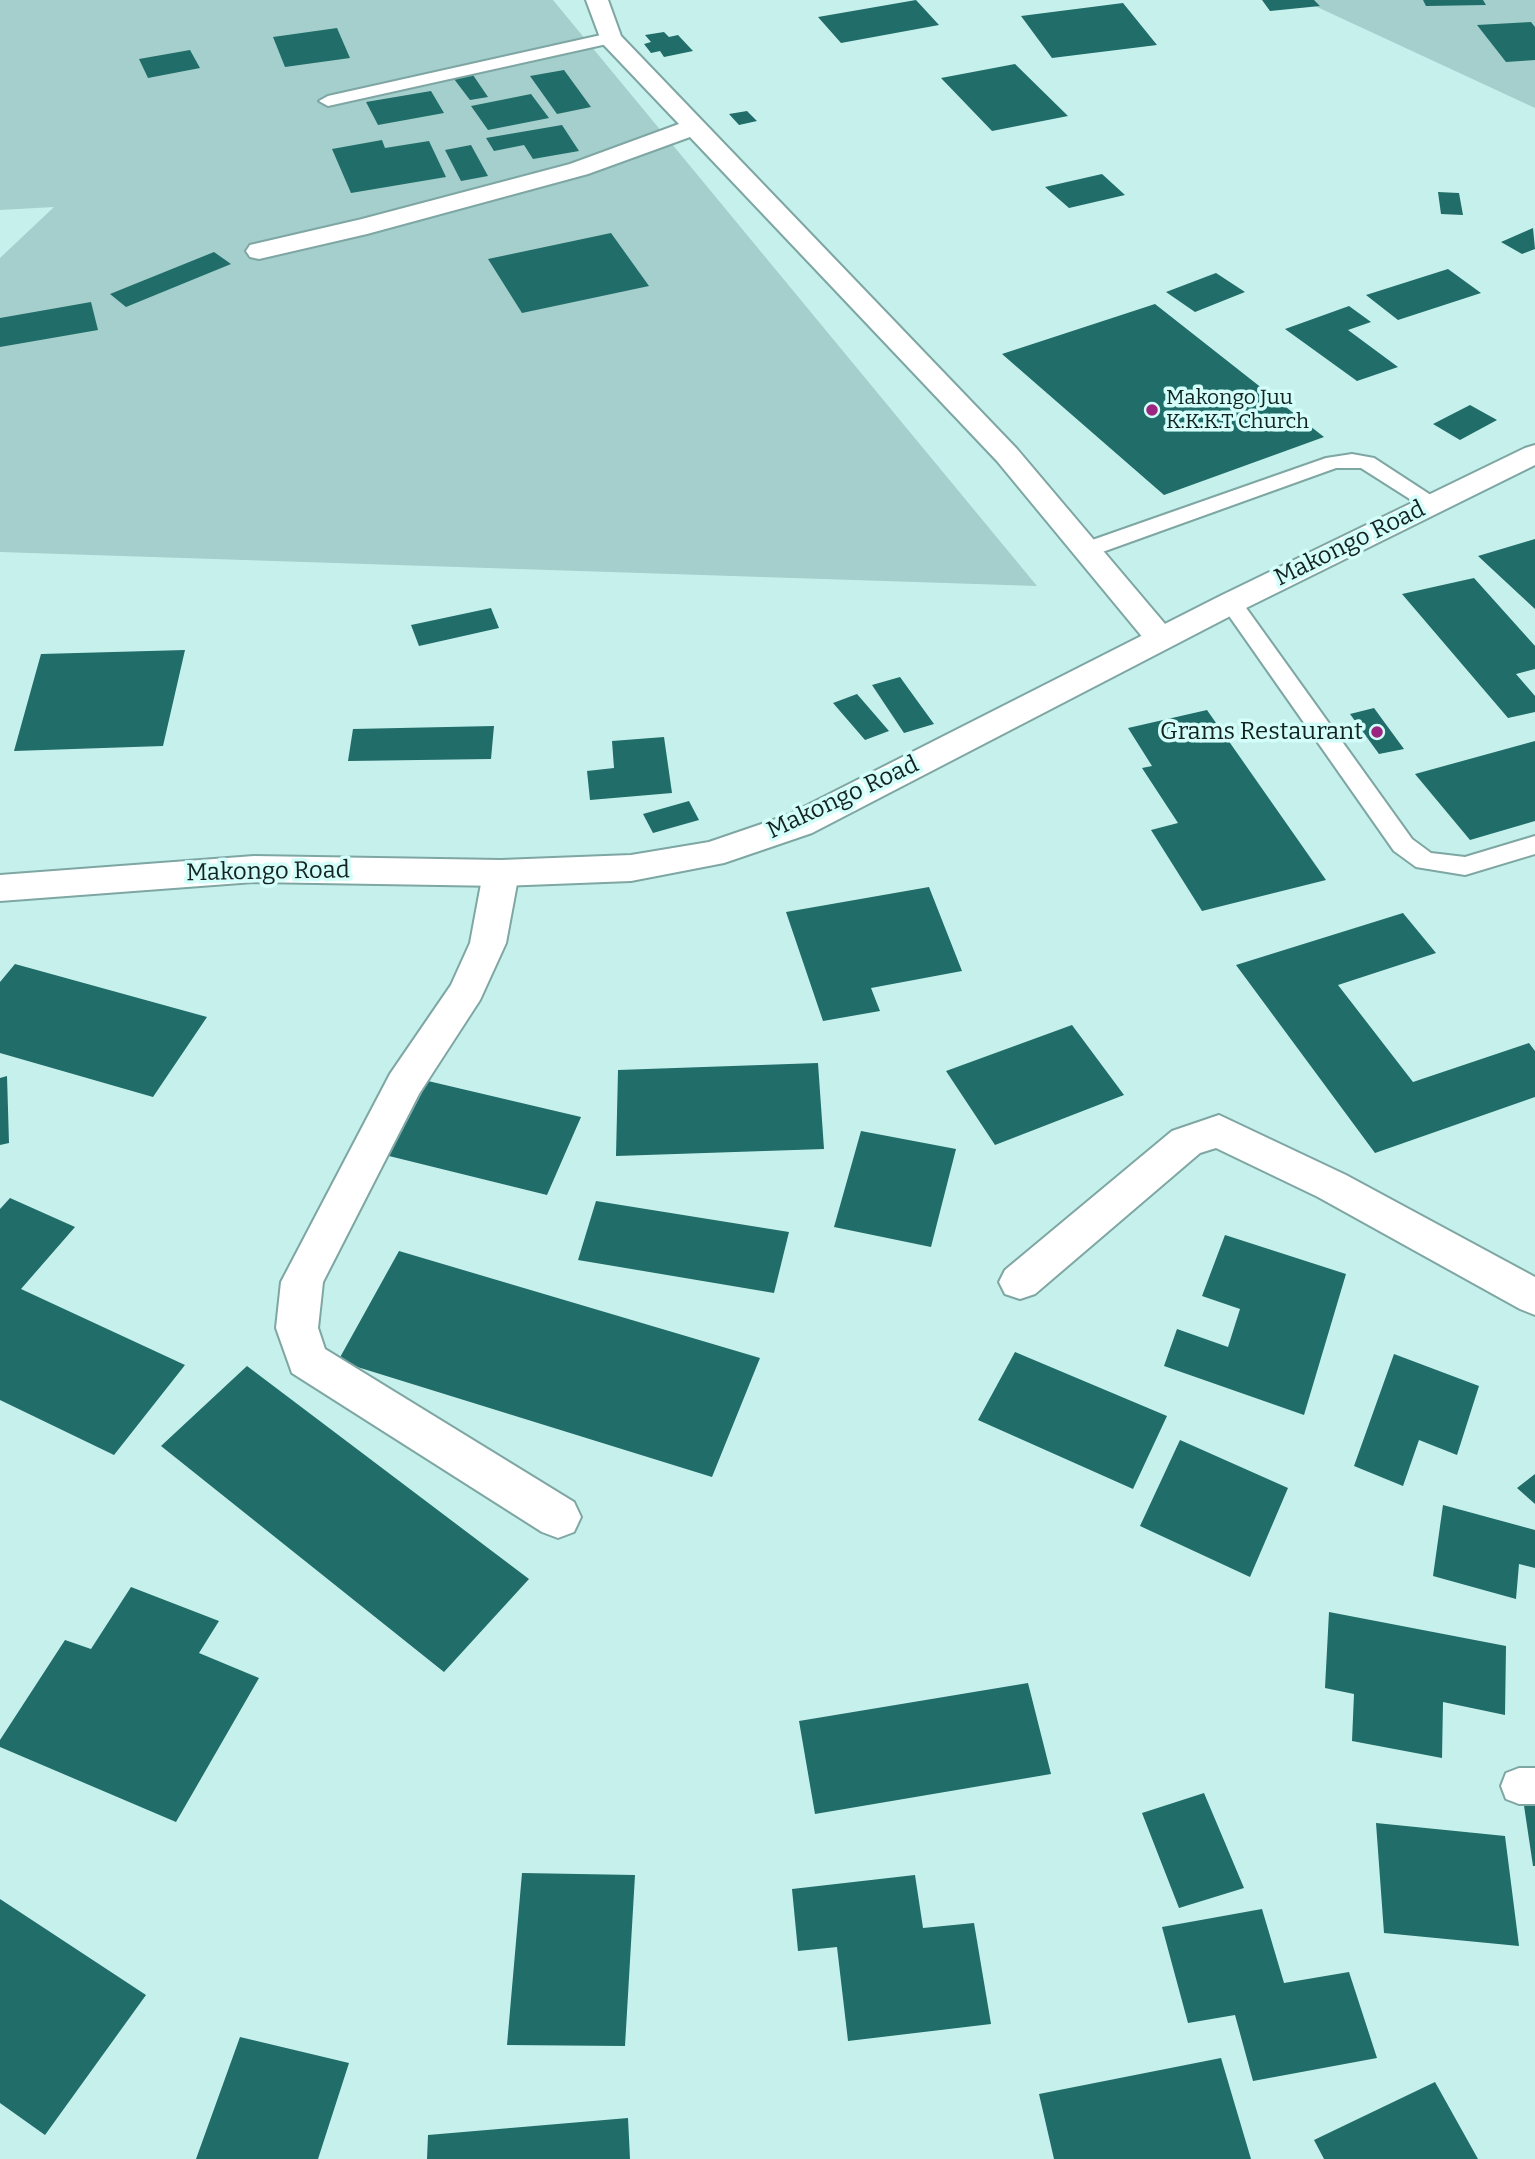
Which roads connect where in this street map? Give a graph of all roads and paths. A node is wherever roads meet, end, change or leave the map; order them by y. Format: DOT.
graph roads {
  1 [pos="597,0"];
  2 [pos="610,38"];
  3 [pos="328,101"];
  4 [pos="693,127"];
  5 [pos="259,251"];
  6 [pos="1535,454"];
  7 [pos="1432,503"];
  8 [pos="1086,551"];
  9 [pos="1231,603"];
  10 [pos="1160,638"];
  11 [pos="1535,845"];
  12 [pos="500,873"];
  13 [pos="0,888"];
  14 [pos="1020,1282"];
  15 [pos="1535,1297"];
  16 [pos="558,1517"];
  1 -- 2 [label="street"];
  2 -- 3 [label="lane"];
  2 -- 4 [label="street"];
  4 -- 5 [label="street"];
  4 -- 8 [label="street"];
  6 -- 7 [label="street, Makongo Road"];
  7 -- 8 [label="lane"];
  7 -- 9 [label="street, Makongo Road"];
  8 -- 10 [label="street"];
  9 -- 10 [label="street, Makongo Road"];
  9 -- 11 [label="lane"];
  10 -- 12 [label="street, Makongo Road"];
  12 -- 13 [label="street, Makongo Road"];
  12 -- 16 [label="street"];
  14 -- 15 [label="street"];
}
